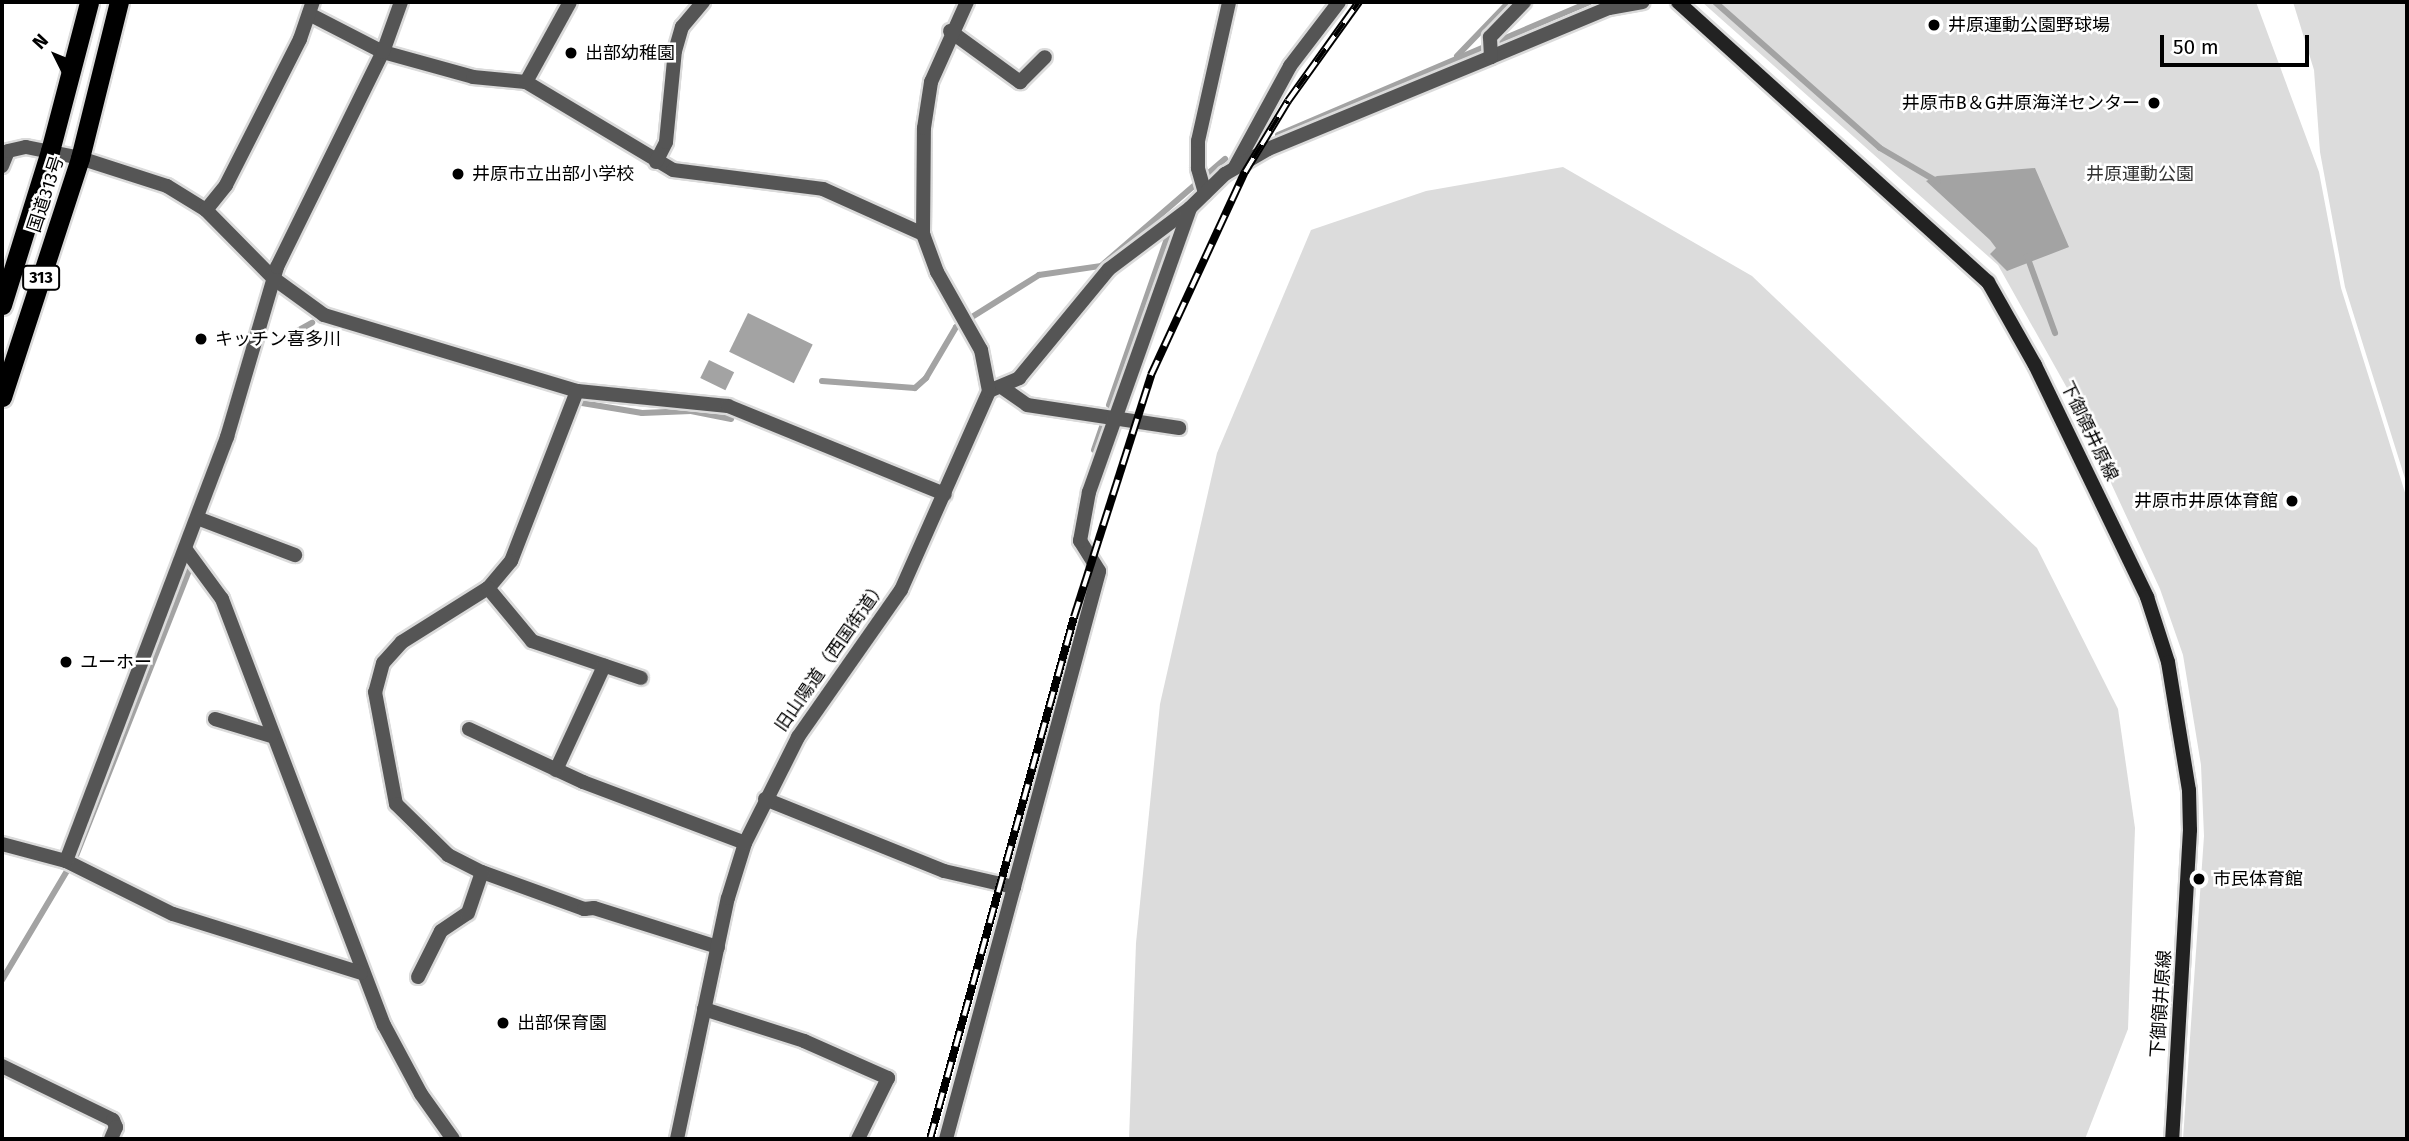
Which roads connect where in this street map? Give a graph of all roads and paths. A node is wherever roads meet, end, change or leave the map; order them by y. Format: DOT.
graph roads {
  1 [pos="89,2"];
  2 [pos="120,2"];
  3 [pos="401,2"];
  4 [pos="570,2"];
  5 [pos="703,2"];
  6 [pos="967,2"];
  7 [pos="1229,2"];
  8 [pos="1339,2"];
  9 [pos="1524,2"];
  10 [pos="1642,2"];
  11 [pos="1678,2"];
  12 [pos="311,8"];
  13 [pos="950,31"];
  14 [pos="1490,48"];
  15 [pos="383,52"];
  16 [pos="1045,57"];
  17 [pos="526,82"];
  18 [pos="50,151"];
  19 [pos="80,158"];
  20 [pos="656,162"];
  21 [pos="2,166"];
  22 [pos="1236,167"];
  23 [pos="1203,185"];
  24 [pos="1190,208"];
  25 [pos="206,210"];
  26 [pos="923,234"];
  27 [pos="273,278"];
  28 [pos="2,304"];
  29 [pos="996,389"];
  30 [pos="577,391"];
  31 [pos="2,397"];
  32 [pos="1114,418"];
  33 [pos="1179,428"];
  34 [pos="945,494"];
  35 [pos="197,518"];
  36 [pos="186,550"];
  37 [pos="295,555"];
  38 [pos="488,588"];
  39 [pos="604,666"];
  40 [pos="640,678"];
  41 [pos="215,719"];
  42 [pos="469,729"];
  43 [pos="271,736"];
  44 [pos="556,770"];
  45 [pos="765,799"];
  46 [pos="746,843"];
  47 [pos="2,844"];
  48 [pos="70,863"];
  49 [pos="482,872"];
  50 [pos="1014,887"];
  51 [pos="718,947"];
  52 [pos="361,973"];
  53 [pos="418,977"];
  54 [pos="704,1009"];
  55 [pos="2,1066"];
  56 [pos="111,1139"];
  57 [pos="453,1139"];
  58 [pos="677,1139"];
  59 [pos="858,1139"];
  60 [pos="946,1139"];
  61 [pos="2172,1139"];
  1 -- 18 [label="highway, 国道313号 / 313"];
  2 -- 19 [label="highway, 国道313号 / 313"];
  3 -- 15 [label="street"];
  4 -- 17 [label="street"];
  5 -- 20 [label="street"];
  6 -- 13 [label="street"];
  7 -- 23 [label="street"];
  8 -- 22 [label="street"];
  9 -- 14 [label="street"];
  10 -- 14 [label="street"];
  11 -- 61 [label="main road, 下御領井原線"];
  12 -- 15 [label="street"];
  12 -- 25 [label="street"];
  13 -- 16 [label="street"];
  13 -- 26 [label="street"];
  14 -- 22 [label="street"];
  15 -- 17 [label="street"];
  15 -- 27 [label="street"];
  17 -- 20 [label="street"];
  18 -- 19 [label="street"];
  18 -- 21 [label="street"];
  18 -- 28 [label="highway, 国道313号 / 313"];
  19 -- 25 [label="street"];
  19 -- 31 [label="highway, 国道313号 / 313"];
  20 -- 26 [label="street"];
  22 -- 23 [label="street"];
  23 -- 24 [label="street"];
  24 -- 29 [label="street"];
  24 -- 32 [label="street"];
  25 -- 27 [label="street"];
  26 -- 29 [label="street"];
  27 -- 30 [label="street"];
  27 -- 35 [label="street"];
  29 -- 32 [label="street"];
  29 -- 34 [label="street, 旧山陽道（西国街道）"];
  30 -- 34 [label="street"];
  30 -- 38 [label="street"];
  32 -- 33 [label="street"];
  32 -- 50 [label="street"];
  34 -- 45 [label="street, 旧山陽道（西国街道）"];
  35 -- 36 [label="street"];
  35 -- 37 [label="street"];
  36 -- 43 [label="street"];
  36 -- 48 [label="street"];
  38 -- 39 [label="street"];
  38 -- 49 [label="street"];
  39 -- 40 [label="street"];
  39 -- 44 [label="street"];
  41 -- 43 [label="street"];
  42 -- 44 [label="street"];
  43 -- 52 [label="street"];
  44 -- 46 [label="street"];
  45 -- 46 [label="street, 旧山陽道（西国街道）"];
  45 -- 50 [label="street"];
  46 -- 51 [label="street, 旧山陽道（西国街道）"];
  47 -- 48 [label="street"];
  48 -- 52 [label="street"];
  49 -- 51 [label="street"];
  49 -- 53 [label="street"];
  50 -- 60 [label="street"];
  51 -- 54 [label="street, 旧山陽道（西国街道）"];
  52 -- 57 [label="street"];
  54 -- 58 [label="street, 旧山陽道（西国街道）"];
  54 -- 59 [label="street"];
  55 -- 56 [label="street"];
}
